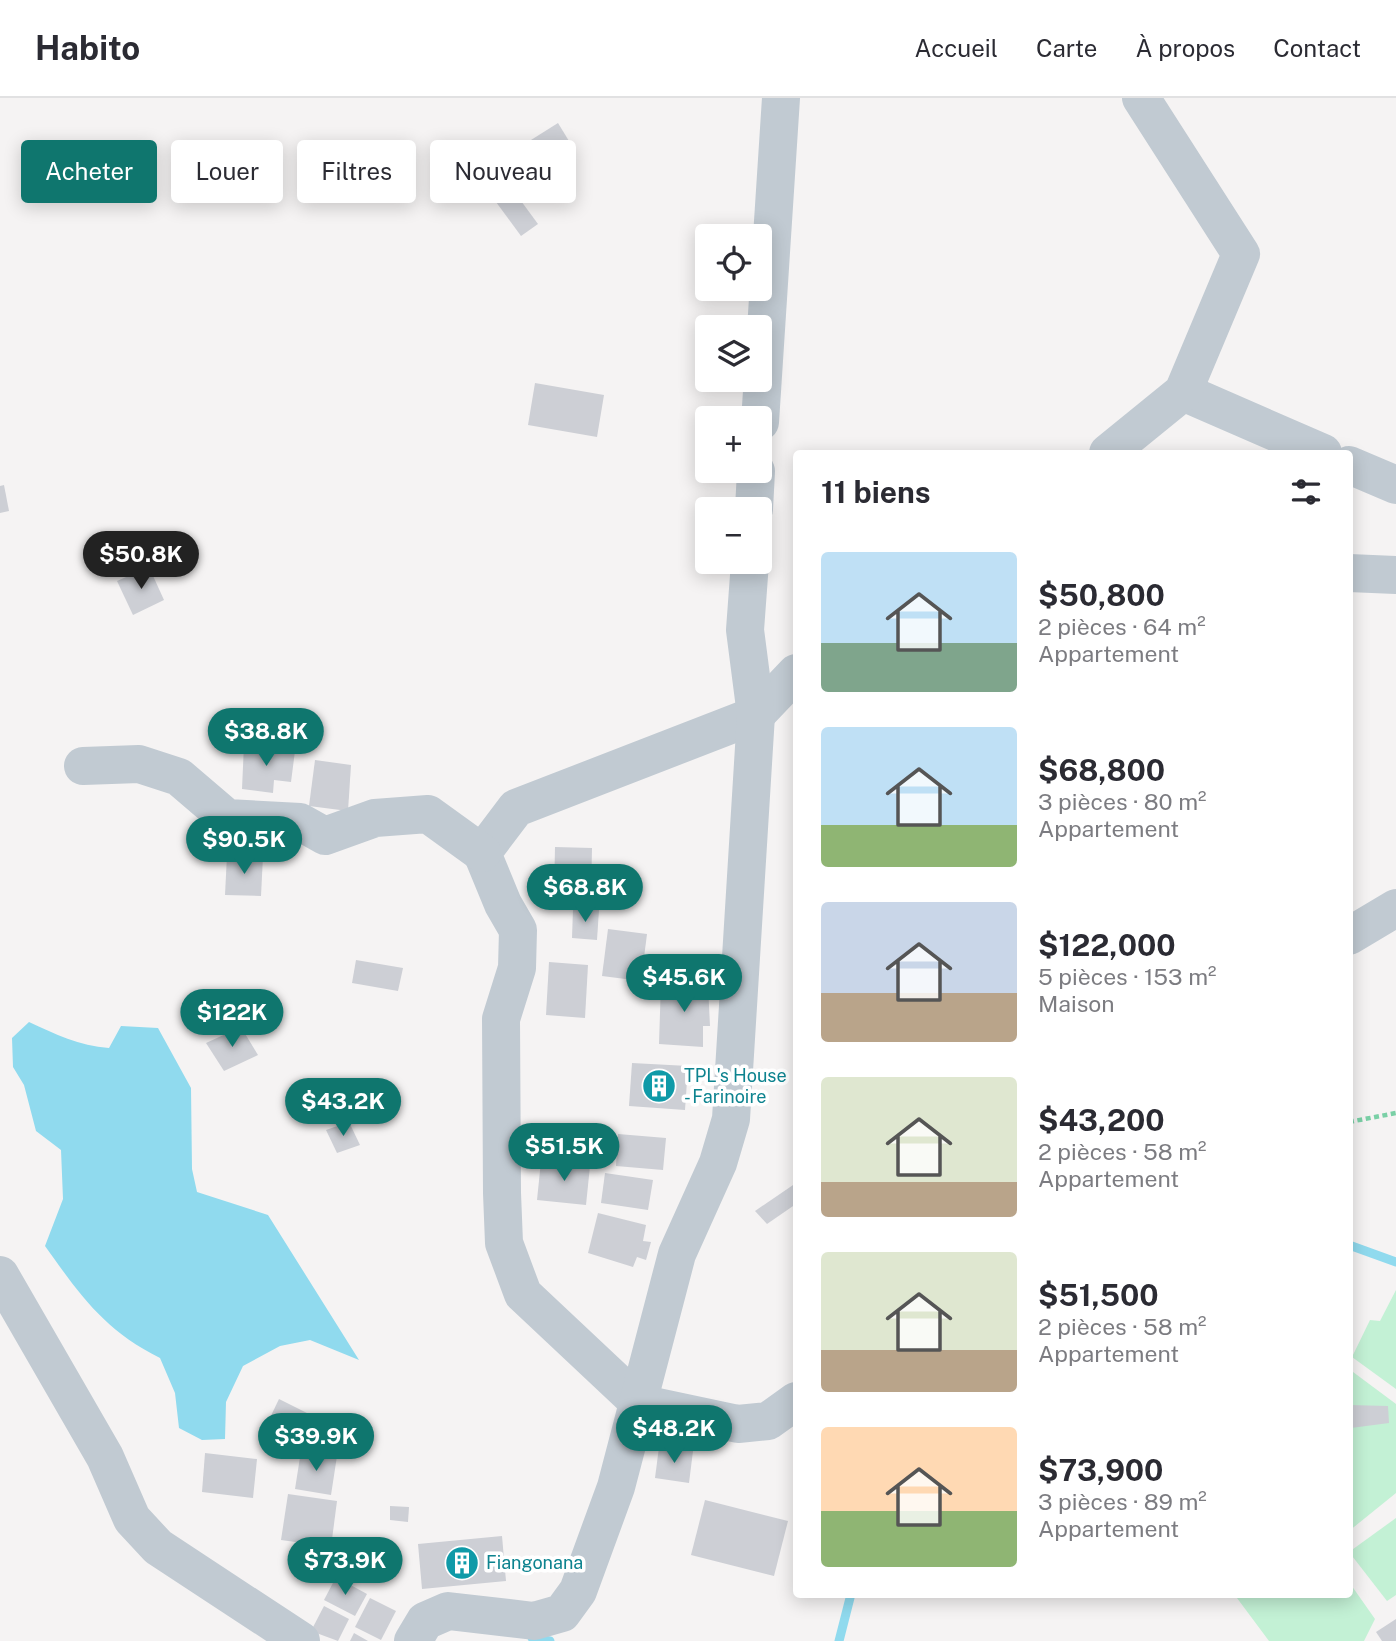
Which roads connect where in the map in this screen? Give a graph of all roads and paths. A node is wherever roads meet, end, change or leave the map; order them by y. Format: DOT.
graph roads {
  1 [pos="782,98"];
  2 [pos="1141,98"];
  3 [pos="1183,392"];
  4 [pos="761,406"];
  5 [pos="1112,450"];
  6 [pos="1316,450"];
  7 [pos="1353,467"];
  8 [pos="1396,485"];
  9 [pos="1353,573"];
  10 [pos="749,574"];
  11 [pos="1396,575"];
  12 [pos="793,676"];
  13 [pos="756,715"];
  14 [pos="83,766"];
  15 [pos="482,853"];
  16 [pos="1396,908"];
  17 [pos="1353,934"];
  18 [pos="1396,1113"];
  19 [pos="1353,1121"];
  20 [pos="0,1275"];
  21 [pos="639,1403"];
  22 [pos="793,1403"];
  23 [pos="301,1641"];
  24 [pos="413,1641"];
  1 -- 4 [label="street"];
  2 -- 3 [label="street"];
  3 -- 5 [label="street"];
  3 -- 6 [label="street"];
  7 -- 8 [label="street"];
  9 -- 11 [label="street"];
  10 -- 13 [label="street"];
  12 -- 13 [label="street"];
  13 -- 15 [label="street"];
  13 -- 21 [label="street"];
  14 -- 15 [label="street"];
  15 -- 21 [label="street"];
  16 -- 17 [label="street"];
  18 -- 19 [label="path"];
  20 -- 23 [label="street"];
  21 -- 22 [label="street"];
  21 -- 24 [label="street"];
}
